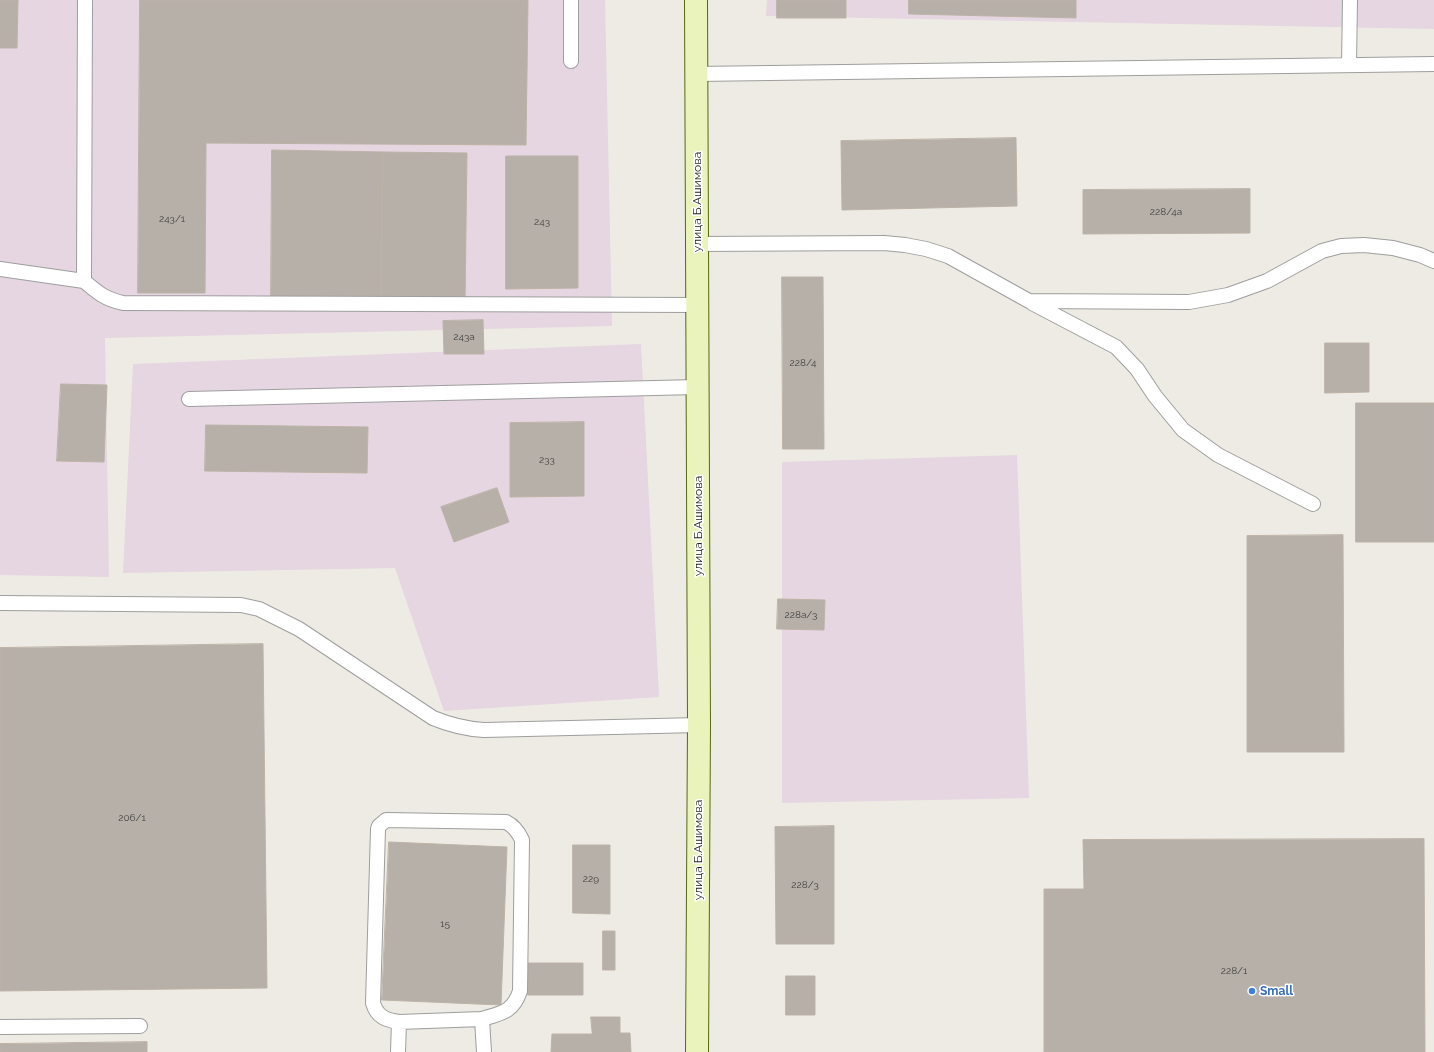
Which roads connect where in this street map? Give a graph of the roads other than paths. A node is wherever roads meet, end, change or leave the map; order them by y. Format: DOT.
graph roads {
  1 [pos="86,0"];
  2 [pos="571,0"];
  3 [pos="696,0"];
  4 [pos="1350,0"];
  5 [pos="571,62"];
  6 [pos="1434,64"];
  7 [pos="1350,65"];
  8 [pos="696,74"];
  9 [pos="697,244"];
  10 [pos="1434,261"];
  11 [pos="0,269"];
  12 [pos="84,280"];
  13 [pos="1029,301"];
  14 [pos="697,305"];
  15 [pos="697,386"];
  16 [pos="189,399"];
  17 [pos="1313,504"];
  18 [pos="0,603"];
  19 [pos="699,725"];
  20 [pos="482,1019"];
  21 [pos="399,1022"];
  22 [pos="140,1026"];
  23 [pos="0,1027"];
  24 [pos="398,1052"];
  25 [pos="484,1052"];
  26 [pos="697,1052"];
  1 -- 12 [label="lane"];
  2 -- 5 [label="lane"];
  3 -- 8 [label="street, улица Б.Ашимова"];
  4 -- 7 [label="lane"];
  6 -- 7 [label="lane"];
  7 -- 8 [label="lane"];
  8 -- 9 [label="street, улица Б.Ашимова"];
  9 -- 13 [label="lane"];
  9 -- 14 [label="street, улица Б.Ашимова"];
  10 -- 13 [label="lane"];
  11 -- 12 [label="lane"];
  12 -- 14 [label="lane"];
  13 -- 17 [label="lane"];
  14 -- 15 [label="street, улица Б.Ашимова"];
  15 -- 16 [label="lane"];
  15 -- 19 [label="street, улица Б.Ашимова"];
  18 -- 19 [label="lane"];
  19 -- 26 [label="street, улица Б.Ашимова"];
  20 -- 21 [label="lane"];
  20 -- 21 [label="lane"];
  20 -- 25 [label="lane"];
  21 -- 24 [label="lane"];
  22 -- 23 [label="lane"];
}
